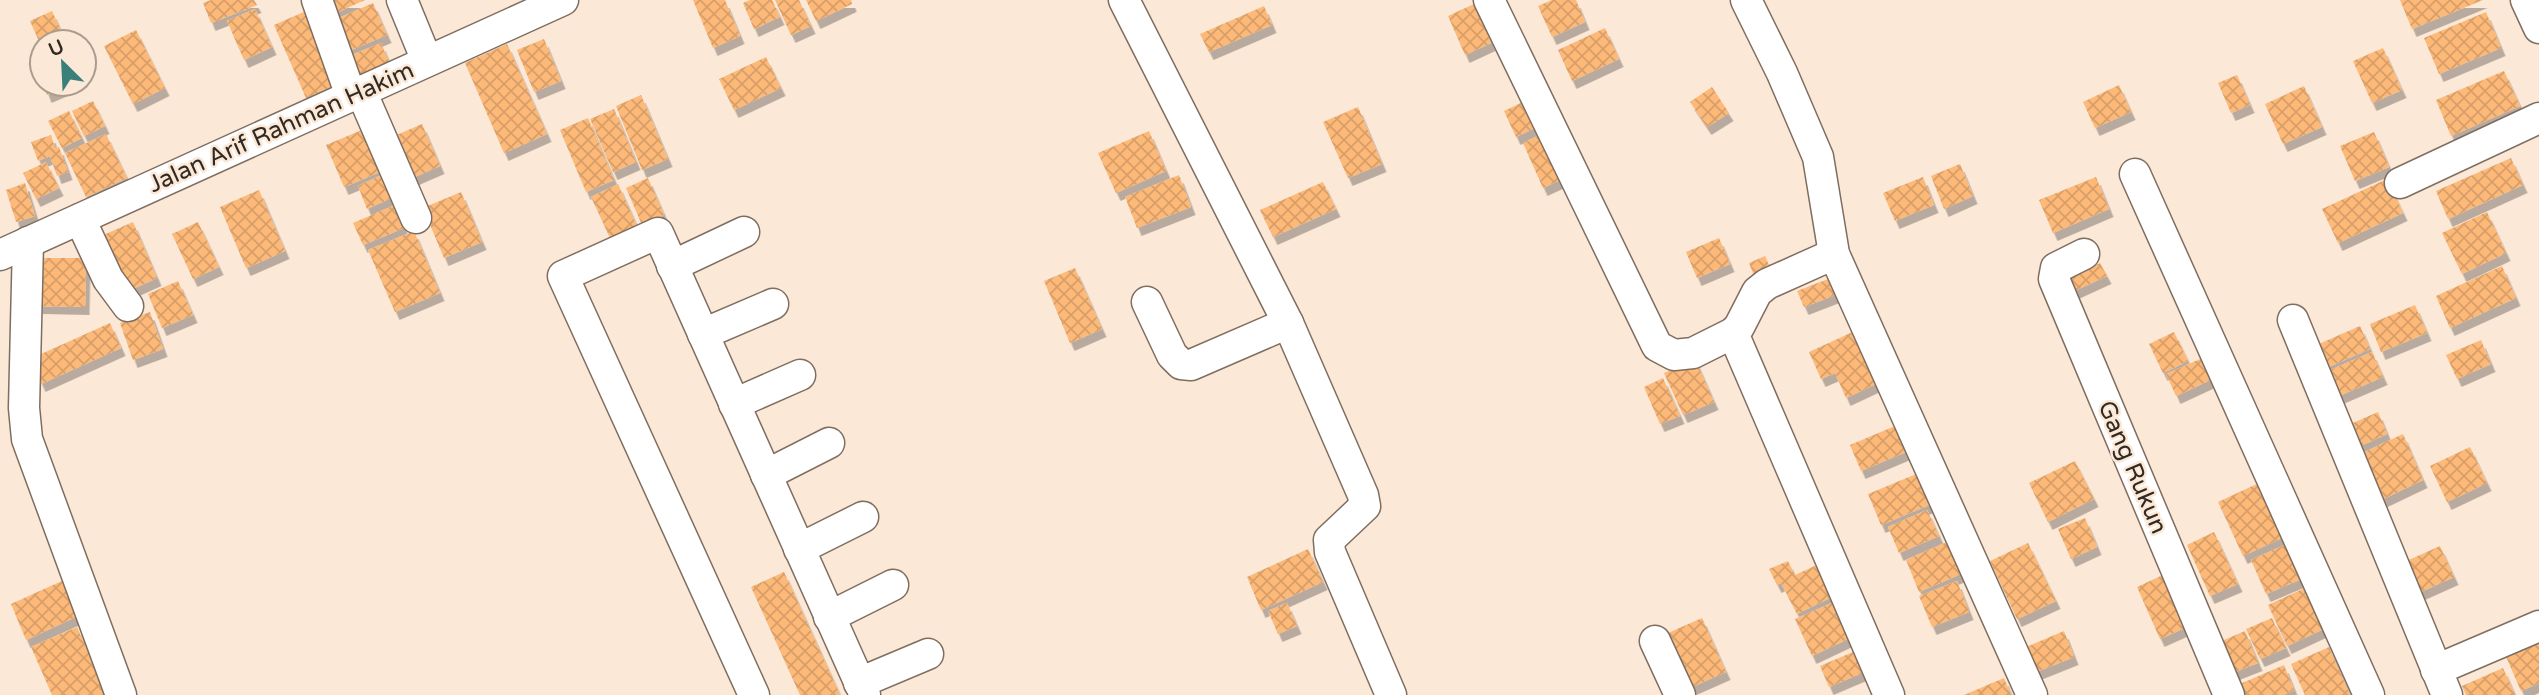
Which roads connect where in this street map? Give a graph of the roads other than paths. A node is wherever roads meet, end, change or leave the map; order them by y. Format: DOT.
graph roads {
  1 [pos="317,0"];
  2 [pos="402,0"];
  3 [pos="563,0"];
  4 [pos="1124,0"];
  5 [pos="1489,0"];
  6 [pos="1746,0"];
  7 [pos="2526,0"];
  8 [pos="2539,27"];
  9 [pos="427,61"];
  10 [pos="356,93"];
  11 [pos="2539,118"];
  12 [pos="2135,174"];
  13 [pos="2400,183"];
  14 [pos="416,218"];
  15 [pos="80,219"];
  16 [pos="744,232"];
  17 [pos="13,249"];
  18 [pos="1834,254"];
  19 [pos="2084,254"];
  20 [pos="672,266"];
  21 [pos="1147,302"];
  22 [pos="773,304"];
  23 [pos="128,306"];
  24 [pos="2293,320"];
  25 [pos="1288,324"];
  26 [pos="1733,333"];
  27 [pos="703,334"];
  28 [pos="800,375"];
  29 [pos="734,404"];
  30 [pos="829,443"];
  31 [pos="766,475"];
  32 [pos="863,517"];
  33 [pos="799,549"];
  34 [pos="893,585"];
  35 [pos="830,617"];
  36 [pos="2539,626"];
  37 [pos="1655,640"];
  38 [pos="928,653"];
  39 [pos="2442,682"];
  40 [pos="862,689"];
  41 [pos="121,695"];
  42 [pos="754,695"];
  43 [pos="1391,695"];
  44 [pos="1679,695"];
  45 [pos="1889,695"];
  46 [pos="2032,695"];
  47 [pos="2229,695"];
  48 [pos="2369,695"];
  1 -- 10 [label="street"];
  2 -- 9 [label="street"];
  3 -- 9 [label="street, Jalan Arif Rahman Hakim"];
  4 -- 25 [label="street"];
  5 -- 26 [label="street"];
  6 -- 18 [label="street"];
  7 -- 8 [label="street"];
  9 -- 10 [label="street, Jalan Arif Rahman Hakim"];
  10 -- 14 [label="street"];
  10 -- 15 [label="street, Jalan Arif Rahman Hakim"];
  11 -- 13 [label="street"];
  12 -- 48 [label="street"];
  15 -- 17 [label="street, Jalan Arif Rahman Hakim"];
  15 -- 23 [label="street"];
  16 -- 20 [label="street"];
  17 -- 41 [label="street"];
  18 -- 26 [label="street"];
  18 -- 46 [label="street"];
  19 -- 47 [label="street, Gang Rukun"];
  20 -- 27 [label="street"];
  20 -- 42 [label="street"];
  21 -- 25 [label="street"];
  22 -- 27 [label="street"];
  24 -- 39 [label="street"];
  25 -- 43 [label="street"];
  26 -- 45 [label="street"];
  27 -- 29 [label="street"];
  28 -- 29 [label="street"];
  29 -- 31 [label="street"];
  30 -- 31 [label="street"];
  31 -- 33 [label="street"];
  32 -- 33 [label="street"];
  33 -- 35 [label="street"];
  34 -- 35 [label="street"];
  35 -- 40 [label="street"];
  36 -- 39 [label="street"];
  37 -- 44 [label="street"];
  38 -- 40 [label="street"];
}
